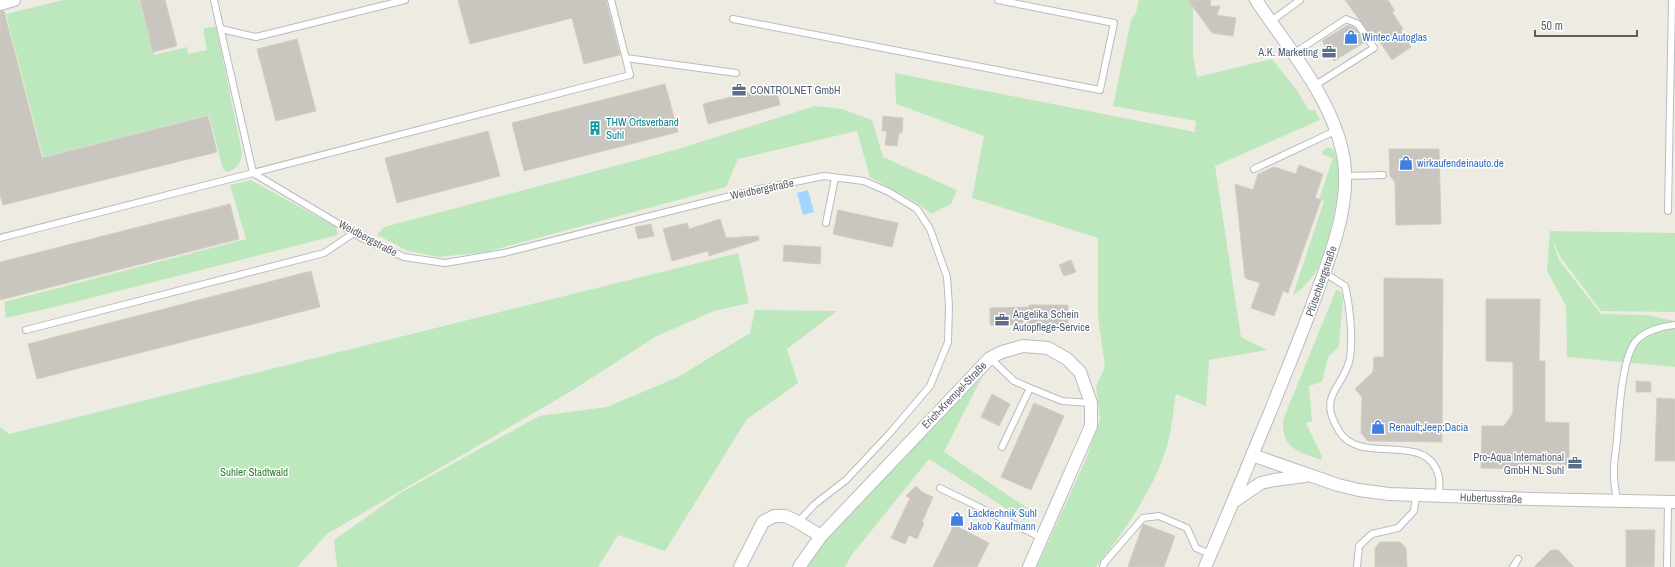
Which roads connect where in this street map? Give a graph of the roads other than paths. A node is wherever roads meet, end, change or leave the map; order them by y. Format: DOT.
graph roads {
  1 [pos="14,0"];
  2 [pos="214,0"];
  3 [pos="405,0"];
  4 [pos="611,0"];
  5 [pos="998,0"];
  6 [pos="1256,0"];
  7 [pos="1300,0"];
  8 [pos="1672,0"];
  9 [pos="0,4"];
  10 [pos="733,19"];
  11 [pos="1270,22"];
  12 [pos="221,29"];
  13 [pos="1293,54"];
  14 [pos="626,58"];
  15 [pos="736,73"];
  16 [pos="1314,86"];
  17 [pos="1337,130"];
  18 [pos="1254,169"];
  19 [pos="253,173"];
  20 [pos="1383,175"];
  21 [pos="1345,176"];
  22 [pos="835,178"];
  23 [pos="1668,211"];
  24 [pos="826,224"];
  25 [pos="354,232"];
  26 [pos="0,238"];
  27 [pos="1324,273"];
  28 [pos="1675,325"];
  29 [pos="26,330"];
  30 [pos="990,358"];
  31 [pos="1030,388"];
  32 [pos="1091,403"];
  33 [pos="1002,447"];
  34 [pos="1252,455"];
  35 [pos="1308,476"];
  36 [pos="940,488"];
  37 [pos="1416,495"];
  38 [pos="1439,496"];
  39 [pos="1616,501"];
  40 [pos="1233,502"];
  41 [pos="1672,502"];
  42 [pos="798,522"];
  43 [pos="821,536"];
  44 [pos="1042,538"];
  45 [pos="1210,554"];
  46 [pos="1518,559"];
  47 [pos="740,567"];
  48 [pos="799,567"];
  49 [pos="1029,567"];
  50 [pos="1102,567"];
  51 [pos="1205,567"];
  52 [pos="1358,567"];
  53 [pos="1513,567"];
  54 [pos="1667,567"];
  1 -- 9 [label="street"];
  2 -- 12 [label="lane"];
  3 -- 12 [label="lane"];
  4 -- 14 [label="lane"];
  5 -- 10 [label="lane"];
  6 -- 11 [label="street, Pfütschbergstraße"];
  7 -- 11 [label="lane"];
  8 -- 23 [label="lane"];
  11 -- 13 [label="street, Pfütschbergstraße"];
  12 -- 19 [label="lane"];
  13 -- 16 [label="street, Pfütschbergstraße"];
  13 -- 16 [label="lane"];
  14 -- 15 [label="lane"];
  14 -- 19 [label="lane"];
  16 -- 17 [label="street, Pfütschbergstraße"];
  17 -- 18 [label="lane"];
  17 -- 21 [label="street, Pfütschbergstraße"];
  19 -- 25 [label="lane, Weidbergstraße"];
  19 -- 26 [label="lane"];
  20 -- 21 [label="lane"];
  21 -- 27 [label="street, Pfütschbergstraße"];
  22 -- 24 [label="lane"];
  22 -- 25 [label="lane, Weidbergstraße"];
  22 -- 42 [label="lane, Weidbergstraße"];
  25 -- 29 [label="lane"];
  27 -- 34 [label="street, Pfütschbergstraße"];
  27 -- 38 [label="lane"];
  28 -- 39 [label="lane"];
  30 -- 31 [label="lane"];
  30 -- 32 [label="street, Erich-Krempel-Straße"];
  30 -- 43 [label="street, Erich-Krempel-Straße"];
  31 -- 32 [label="lane"];
  31 -- 33 [label="lane"];
  32 -- 44 [label="street, Erich-Krempel-Straße"];
  34 -- 35 [label="street, Hubertusstraße"];
  34 -- 40 [label="street, Pfütschbergstraße"];
  35 -- 37 [label="street, Hubertusstraße"];
  35 -- 40 [label="street, Hubertusstraße"];
  36 -- 44 [label="lane"];
  37 -- 38 [label="street, Hubertusstraße"];
  37 -- 52 [label="lane"];
  38 -- 39 [label="street, Hubertusstraße"];
  39 -- 41 [label="street, Hubertusstraße"];
  40 -- 45 [label="street, Pfütschbergstraße"];
  41 -- 54 [label="lane"];
  42 -- 43 [label="street"];
  42 -- 47 [label="street"];
  43 -- 48 [label="street, Erich-Krempel-Straße"];
  44 -- 49 [label="street, Erich-Krempel-Straße"];
  45 -- 50 [label="lane"];
  45 -- 51 [label="street, Pfütschbergstraße"];
  46 -- 53 [label="lane"];
}
